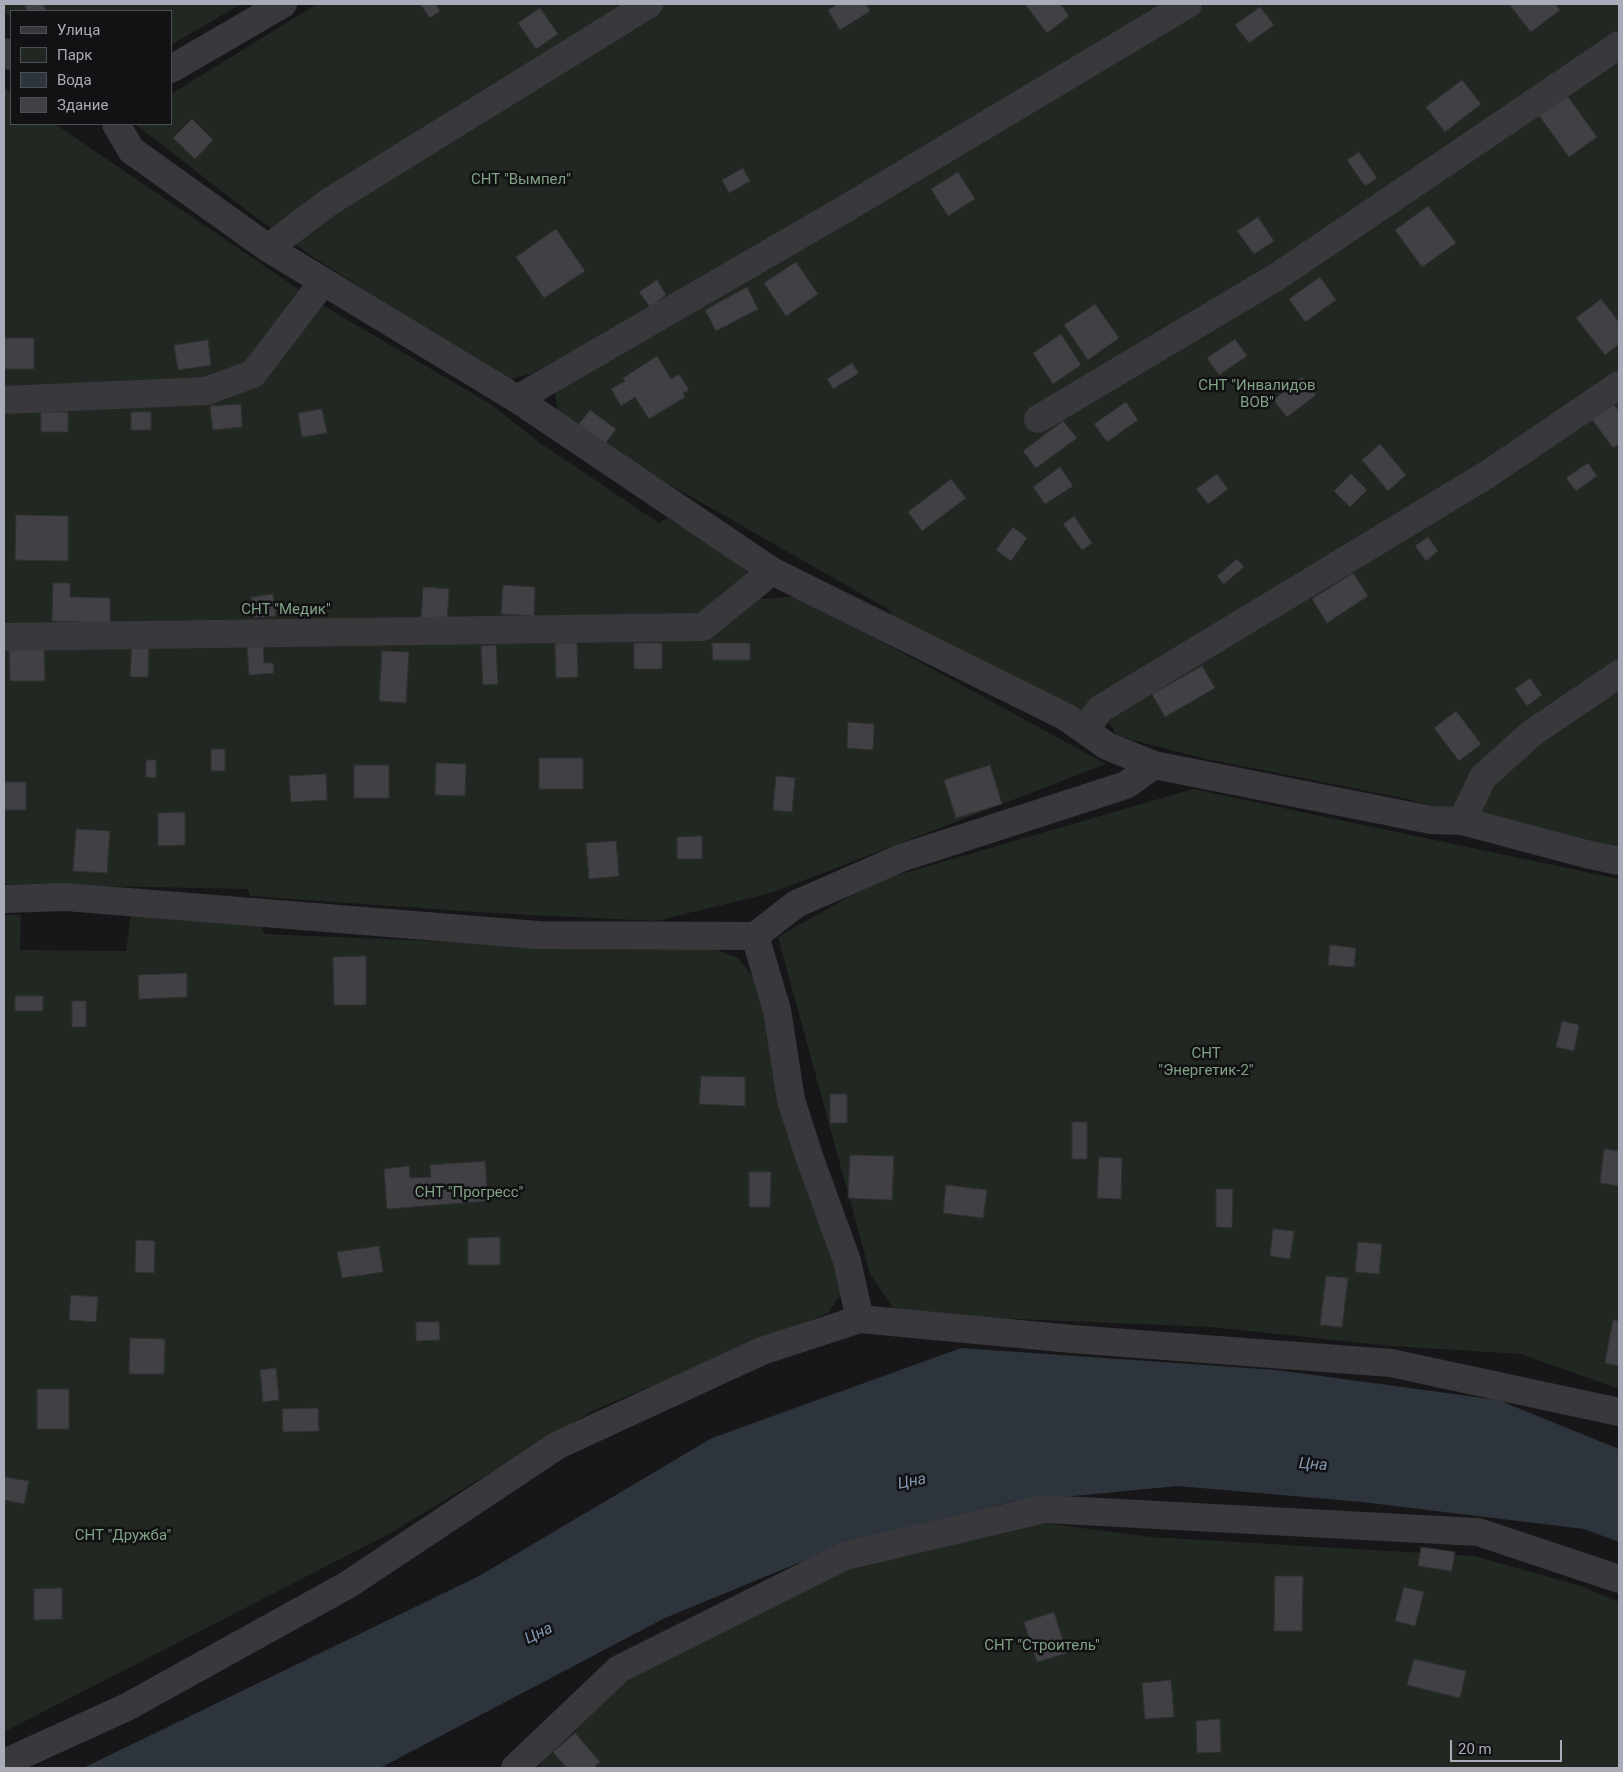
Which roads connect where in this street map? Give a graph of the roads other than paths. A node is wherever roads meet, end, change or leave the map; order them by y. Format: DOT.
graph roads {
  1 [pos="283,4"];
  2 [pos="650,4"];
  3 [pos="1188,4"];
  4 [pos="1619,45"];
  5 [pos="172,68"];
  6 [pos="117,125"];
  7 [pos="268,248"];
  8 [pos="323,282"];
  9 [pos="1619,385"];
  10 [pos="516,399"];
  11 [pos="4,400"];
  12 [pos="1038,419"];
  13 [pos="772,571"];
  14 [pos="4,637"];
  15 [pos="1619,674"];
  16 [pos="1085,730"];
  17 [pos="1154,765"];
  18 [pos="1462,821"];
  19 [pos="1619,861"];
  20 [pos="4,899"];
  21 [pos="755,936"];
  22 [pos="860,1319"];
  23 [pos="1619,1412"];
  24 [pos="1619,1579"];
  25 [pos="4,1763"];
  26 [pos="514,1768"];
  1 -- 5 [label="lane"];
  2 -- 7 [label="lane"];
  3 -- 10 [label="lane"];
  4 -- 12 [label="lane"];
  6 -- 7 [label="lane"];
  7 -- 8 [label="lane"];
  8 -- 10 [label="lane"];
  8 -- 11 [label="lane"];
  9 -- 16 [label="lane"];
  10 -- 13 [label="lane"];
  13 -- 14 [label="lane"];
  13 -- 16 [label="lane"];
  15 -- 18 [label="lane"];
  16 -- 17 [label="lane"];
  17 -- 18 [label="lane"];
  17 -- 21 [label="lane"];
  18 -- 19 [label="lane"];
  20 -- 21 [label="lane"];
  21 -- 22 [label="lane"];
  22 -- 23 [label="lane"];
  22 -- 25 [label="lane"];
  24 -- 26 [label="lane"];
}
